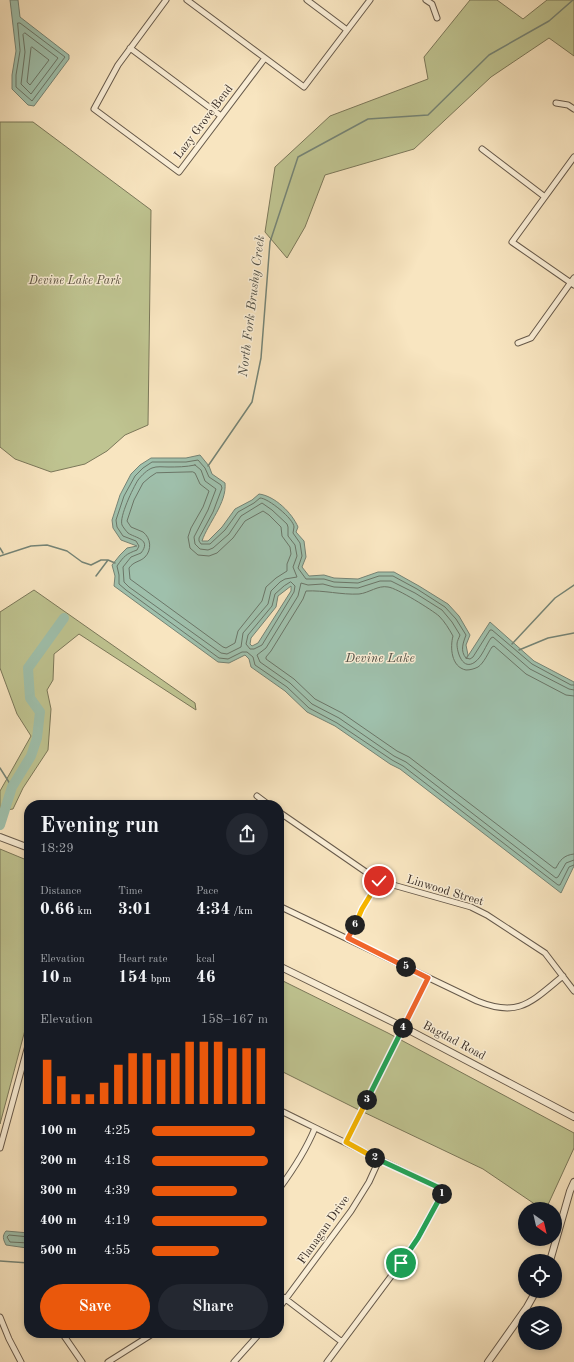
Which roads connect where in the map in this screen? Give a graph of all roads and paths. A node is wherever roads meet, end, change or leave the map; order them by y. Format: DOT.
graph roads {
  1 [pos="166,0"];
  2 [pos="187,0"];
  3 [pos="307,0"];
  4 [pos="370,0"];
  5 [pos="426,0"];
  6 [pos="436,18"];
  7 [pos="347,30"];
  8 [pos="130,48"];
  9 [pos="265,58"];
  10 [pos="556,103"];
  11 [pos="574,109"];
  12 [pos="221,116"];
  13 [pos="482,149"];
  14 [pos="574,157"];
  15 [pos="545,197"];
  16 [pos="574,278"];
  17 [pos="572,284"];
  18 [pos="518,343"];
  19 [pos="257,796"];
  20 [pos="262,800"];
  21 [pos="284,817"];
  22 [pos="0,837"];
  23 [pos="24,846"];
  24 [pos="379,881"];
  25 [pos="284,908"];
  26 [pos="348,938"];
  27 [pos="284,968"];
  28 [pos="563,976"];
  29 [pos="428,978"];
  30 [pos="574,991"];
  31 [pos="403,1027"];
  32 [pos="24,1060"];
  33 [pos="284,1112"];
  34 [pos="574,1117"];
  35 [pos="315,1128"];
  36 [pos="346,1142"];
  37 [pos="0,1148"];
  38 [pos="379,1160"];
  39 [pos="284,1182"];
  40 [pos="574,1182"];
  41 [pos="552,1254"];
  42 [pos="532,1298"];
  43 [pos="285,1299"];
  44 [pos="0,1317"];
  45 [pos="65,1338"];
  46 [pos="146,1338"];
  47 [pos="256,1338"];
  48 [pos="342,1342"];
  49 [pos="21,1362"];
  50 [pos="82,1362"];
  51 [pos="108,1362"];
  52 [pos="234,1362"];
  53 [pos="327,1362"];
  54 [pos="488,1362"];
  1 -- 8 [label="street"];
  2 -- 9 [label="street"];
  3 -- 7 [label="street"];
  4 -- 7 [label="street"];
  5 -- 6 [label="street"];
  7 -- 9 [label="street"];
  8 -- 12 [label="street"];
  8 -- 12 [label="street, Lazy Grove Bend"];
  9 -- 12 [label="street, Lazy Grove Bend"];
  10 -- 11 [label="street"];
  13 -- 15 [label="street"];
  14 -- 15 [label="street"];
  15 -- 17 [label="street"];
  16 -- 17 [label="street"];
  17 -- 18 [label="street"];
  19 -- 20 [label="street"];
  21 -- 24 [label="street, Linwood Street"];
  22 -- 23 [label="street"];
  24 -- 26 [label="street"];
  24 -- 28 [label="street, Linwood Street"];
  25 -- 26 [label="street"];
  26 -- 29 [label="street"];
  27 -- 31 [label="street, Bagdad Road"];
  28 -- 29 [label="street"];
  28 -- 30 [label="street, Linwood Street"];
  29 -- 31 [label="street"];
  31 -- 34 [label="street, Bagdad Road"];
  31 -- 36 [label="street"];
  32 -- 37 [label="street"];
  33 -- 35 [label="street"];
  35 -- 36 [label="street"];
  35 -- 39 [label="street"];
  36 -- 38 [label="street"];
  38 -- 43 [label="street, Flanagan Drive"];
  38 -- 48 [label="street"];
  40 -- 41 [label="street"];
  42 -- 54 [label="street"];
  43 -- 48 [label="street"];
  44 -- 49 [label="street"];
  45 -- 50 [label="street"];
  46 -- 51 [label="street"];
  47 -- 52 [label="street"];
  48 -- 53 [label="street"];
}
